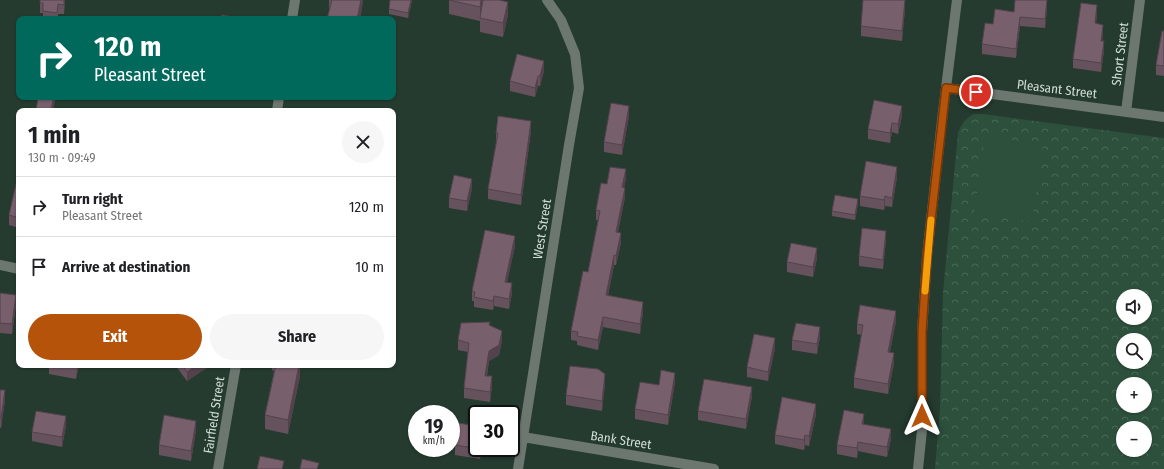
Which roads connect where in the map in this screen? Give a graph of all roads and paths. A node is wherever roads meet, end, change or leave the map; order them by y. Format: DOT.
graph roads {
  1 [pos="295,0"];
  2 [pos="547,0"];
  3 [pos="957,0"];
  4 [pos="1140,0"];
  5 [pos="292,16"];
  6 [pos="946,88"];
  7 [pos="1126,112"];
  8 [pos="1164,117"];
  9 [pos="0,265"];
  10 [pos="16,268"];
  11 [pos="235,368"];
  12 [pos="523,437"];
  13 [pos="218,469"];
  14 [pos="518,469"];
  15 [pos="714,469"];
  16 [pos="918,469"];
  1 -- 5 [label="street"];
  2 -- 12 [label="street, West Street"];
  3 -- 6 [label="street"];
  4 -- 7 [label="street, Short Street"];
  6 -- 7 [label="street, Pleasant Street"];
  6 -- 16 [label="street"];
  7 -- 8 [label="street, Pleasant Street"];
  9 -- 10 [label="street"];
  11 -- 13 [label="street, Fairfield Street"];
  12 -- 14 [label="street, West Street"];
  12 -- 15 [label="street, Bank Street"];
}
